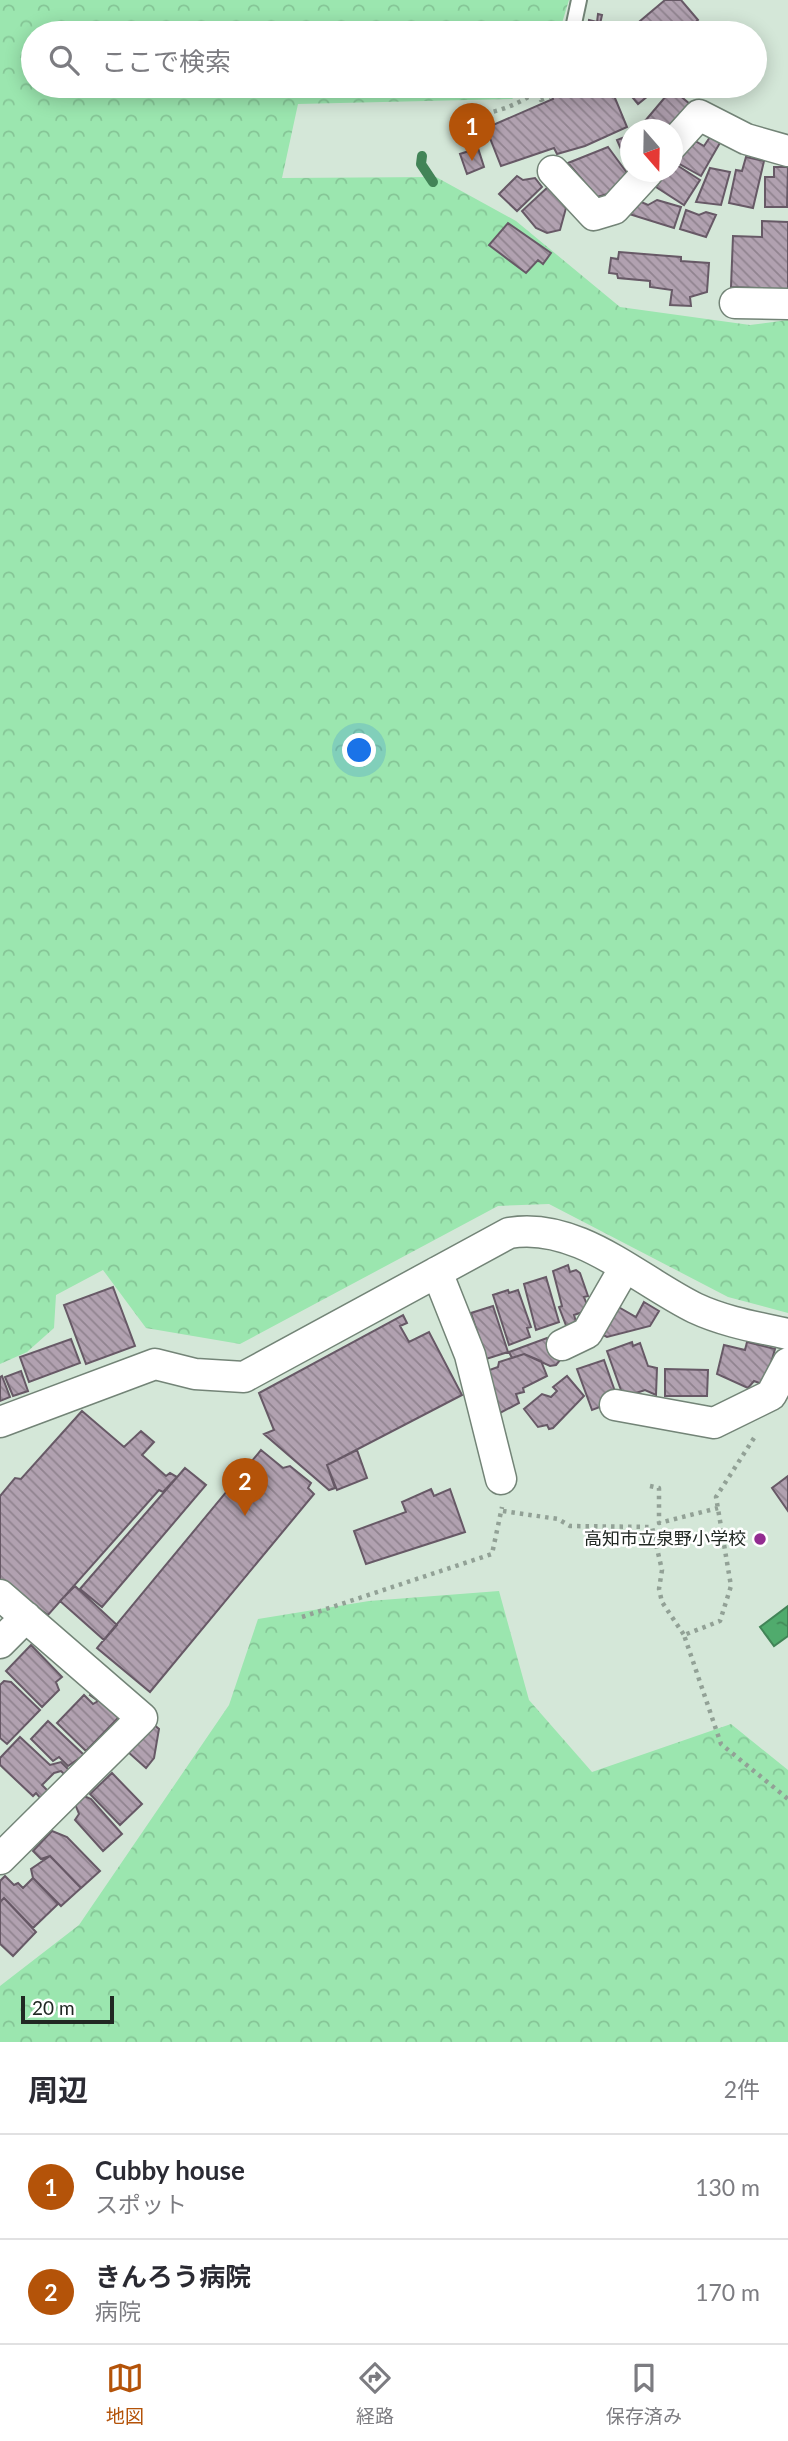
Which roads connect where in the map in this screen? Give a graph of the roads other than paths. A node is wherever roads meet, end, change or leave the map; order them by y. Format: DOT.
graph roads {
  1 [pos="579,0"];
  2 [pos="575,21"];
  3 [pos="683,133"];
  4 [pos="788,151"];
  5 [pos="553,171"];
  6 [pos="639,182"];
  7 [pos="735,303"];
  8 [pos="788,304"];
  9 [pos="625,1266"];
  10 [pos="437,1272"];
  11 [pos="788,1334"];
  12 [pos="562,1345"];
  13 [pos="788,1363"];
  14 [pos="614,1405"];
  15 [pos="0,1422"];
  16 [pos="501,1479"];
  17 [pos="0,1595"];
  18 [pos="26,1617"];
  19 [pos="0,1643"];
  20 [pos="0,1860"];
  1 -- 2 [label="lane"];
  3 -- 4 [label="street"];
  5 -- 6 [label="street"];
  7 -- 8 [label="street"];
  9 -- 10 [label="street"];
  9 -- 11 [label="street"];
  9 -- 12 [label="street"];
  10 -- 15 [label="street"];
  10 -- 16 [label="street"];
  13 -- 14 [label="street"];
  17 -- 18 [label="street"];
  18 -- 19 [label="street"];
  18 -- 20 [label="street"];
}
